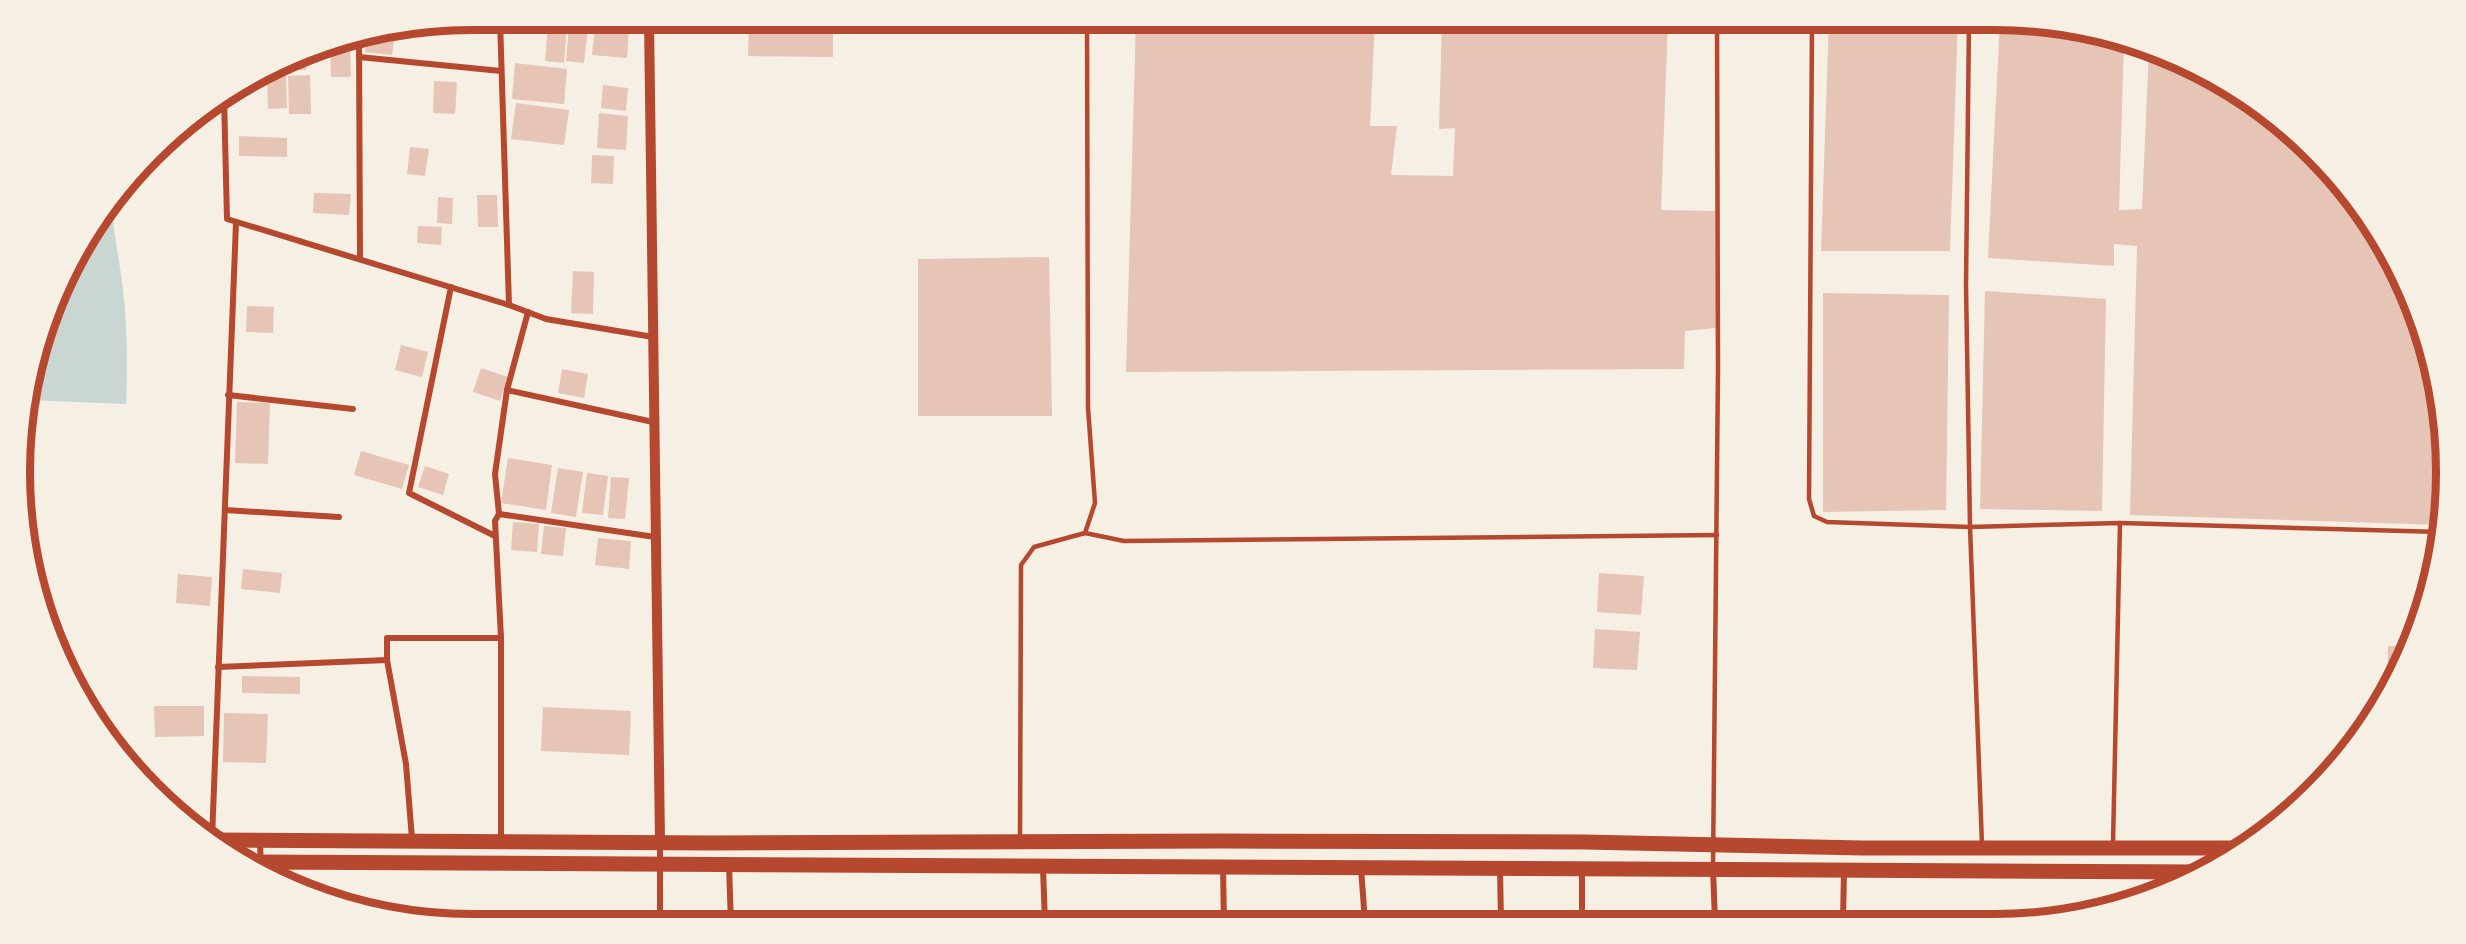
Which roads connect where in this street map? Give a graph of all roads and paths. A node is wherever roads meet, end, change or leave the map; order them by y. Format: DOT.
graph roads {
  1 [pos="500,30"];
  2 [pos="649,30"];
  3 [pos="1087,30"];
  4 [pos="1717,30"];
  5 [pos="1812,30"];
  6 [pos="1969,30"];
  7 [pos="359,45"];
  8 [pos="359,57"];
  9 [pos="501,71"];
  10 [pos="224,105"];
  11 [pos="236,223"];
  12 [pos="360,259"];
  13 [pos="451,287"];
  14 [pos="509,305"];
  15 [pos="528,312"];
  16 [pos="653,337"];
  17 [pos="507,390"];
  18 [pos="228,395"];
  19 [pos="353,409"];
  20 [pos="653,422"];
  21 [pos="225,510"];
  22 [pos="499,514"];
  23 [pos="339,518"];
  24 [pos="2120,523"];
  25 [pos="1970,527"];
  26 [pos="1085,532"];
  27 [pos="2432,532"];
  28 [pos="1717,535"];
  29 [pos="495,536"];
  30 [pos="655,537"];
  31 [pos="501,638"];
  32 [pos="387,660"];
  33 [pos="218,667"];
  34 [pos="212,830"];
  35 [pos="260,839"];
  36 [pos="226,840"];
  37 [pos="412,840"];
  38 [pos="501,840"];
  39 [pos="660,842"];
  40 [pos="1020,842"];
  41 [pos="1713,845"];
  42 [pos="2112,847"];
  43 [pos="1982,848"];
  44 [pos="2227,848"];
  45 [pos="257,858"];
  46 [pos="660,863"];
  47 [pos="729,864"];
  48 [pos="1043,864"];
  49 [pos="271,865"];
  50 [pos="1222,865"];
  51 [pos="1361,867"];
  52 [pos="1500,868"];
  53 [pos="1713,868"];
  54 [pos="1582,869"];
  55 [pos="1844,870"];
  56 [pos="2181,872"];
  57 [pos="660,914"];
  58 [pos="731,914"];
  59 [pos="1045,914"];
  60 [pos="1224,914"];
  61 [pos="1364,914"];
  62 [pos="1501,914"];
  63 [pos="1582,914"];
  64 [pos="1715,914"];
  65 [pos="1843,914"];
  1 -- 9 [label="street"];
  2 -- 16 [label="street"];
  3 -- 26 [label="lane"];
  4 -- 28 [label="lane"];
  5 -- 25 [label="lane"];
  6 -- 25 [label="lane"];
  7 -- 8 [label="street"];
  8 -- 9 [label="street"];
  8 -- 12 [label="street"];
  9 -- 14 [label="street"];
  10 -- 11 [label="street"];
  11 -- 12 [label="street"];
  11 -- 18 [label="street"];
  12 -- 13 [label="street"];
  13 -- 14 [label="street"];
  13 -- 29 [label="street"];
  14 -- 15 [label="street"];
  15 -- 16 [label="street"];
  15 -- 17 [label="street"];
  16 -- 20 [label="street"];
  17 -- 20 [label="street"];
  17 -- 22 [label="street"];
  18 -- 19 [label="street"];
  18 -- 21 [label="street"];
  20 -- 30 [label="street"];
  21 -- 23 [label="street"];
  21 -- 33 [label="street"];
  22 -- 29 [label="street"];
  22 -- 30 [label="street"];
  24 -- 25 [label="lane"];
  24 -- 27 [label="lane"];
  24 -- 42 [label="lane"];
  25 -- 43 [label="lane"];
  26 -- 28 [label="lane"];
  26 -- 40 [label="lane"];
  28 -- 41 [label="lane"];
  29 -- 31 [label="street"];
  30 -- 39 [label="street"];
  31 -- 32 [label="street"];
  31 -- 38 [label="street"];
  32 -- 33 [label="street"];
  32 -- 37 [label="street"];
  33 -- 34 [label="street"];
  35 -- 36 [label="main road"];
  35 -- 37 [label="main road"];
  35 -- 45 [label="street"];
  37 -- 38 [label="main road"];
  38 -- 39 [label="main road"];
  39 -- 40 [label="main road"];
  39 -- 46 [label="street"];
  40 -- 41 [label="main road"];
  41 -- 43 [label="main road"];
  41 -- 53 [label="lane"];
  42 -- 43 [label="main road"];
  42 -- 44 [label="main road"];
  46 -- 47 [label="main road"];
  46 -- 49 [label="main road"];
  46 -- 57 [label="street"];
  47 -- 48 [label="main road"];
  47 -- 58 [label="street"];
  48 -- 50 [label="main road"];
  48 -- 59 [label="street"];
  50 -- 51 [label="main road"];
  50 -- 60 [label="street"];
  51 -- 52 [label="main road"];
  51 -- 61 [label="street"];
  52 -- 54 [label="main road"];
  52 -- 62 [label="street"];
  53 -- 54 [label="main road"];
  53 -- 55 [label="main road"];
  53 -- 64 [label="street"];
  54 -- 63 [label="street"];
  55 -- 56 [label="main road"];
  55 -- 65 [label="street"];
}
